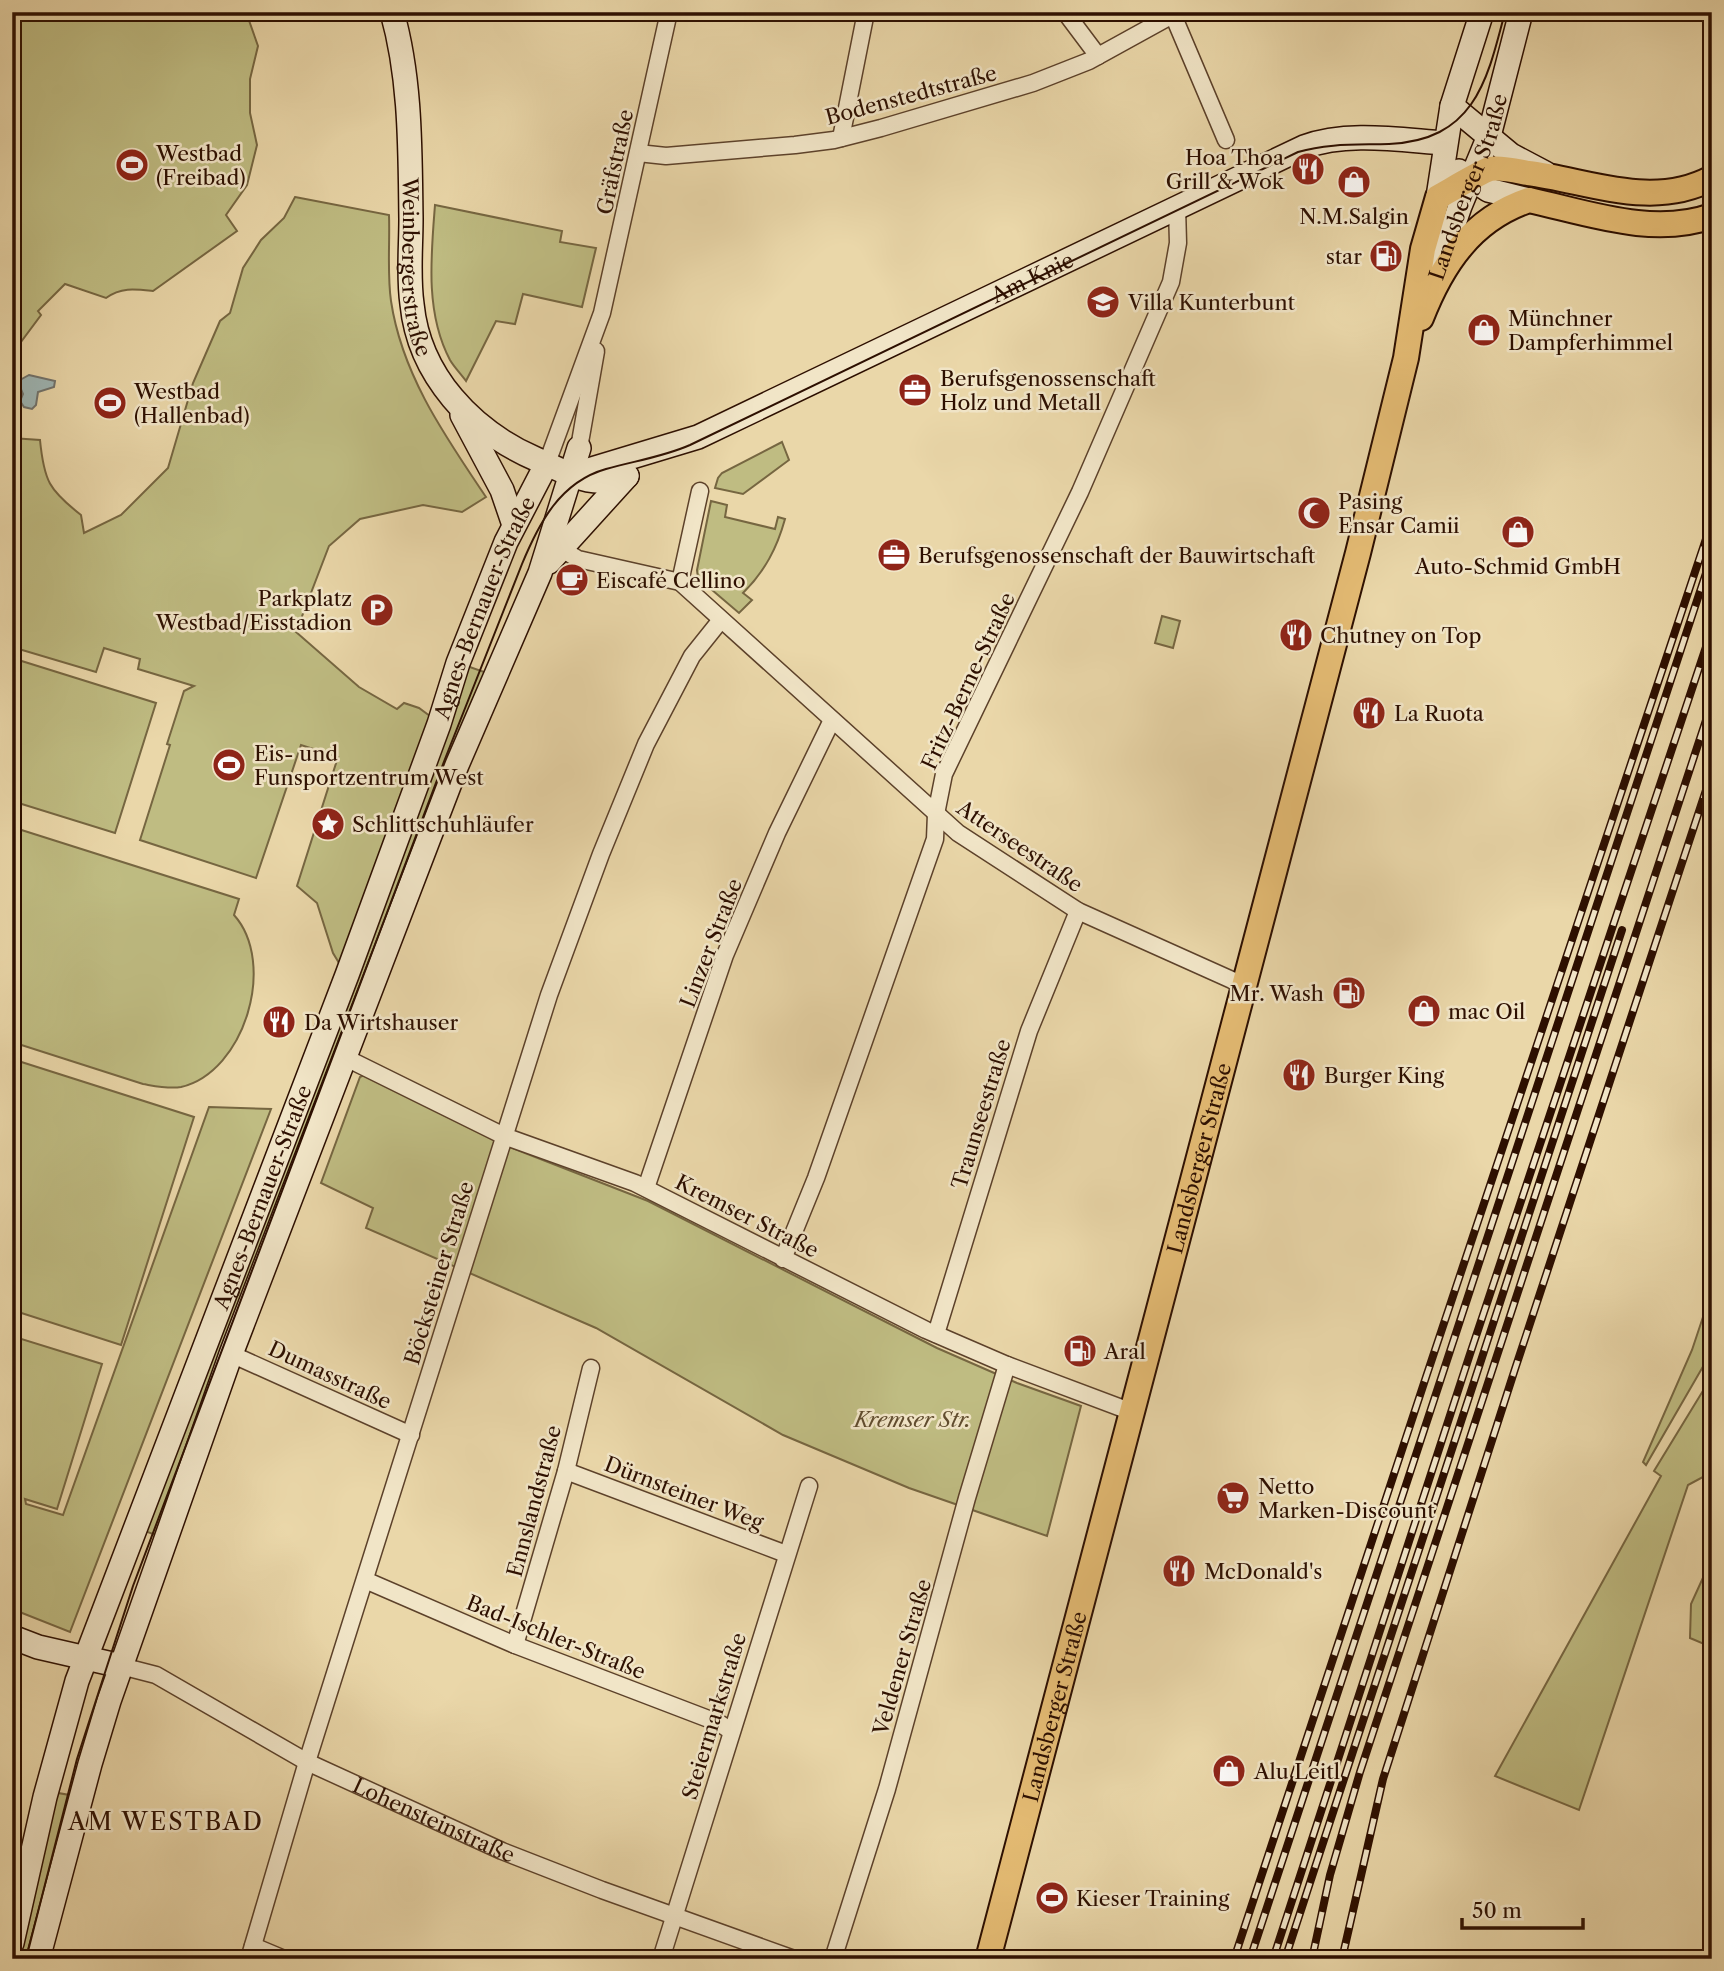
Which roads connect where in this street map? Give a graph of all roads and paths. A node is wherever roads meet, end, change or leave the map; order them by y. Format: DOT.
graph roads {
  1 [pos="392,12"];
  2 [pos="669,12"];
  3 [pos="866,12"];
  4 [pos="1065,12"];
  5 [pos="1482,12"];
  6 [pos="1521,12"];
  7 [pos="1175,14"];
  8 [pos="1098,56"];
  9 [pos="1452,106"];
  10 [pos="1489,136"];
  11 [pos="841,138"];
  12 [pos="1226,141"];
  13 [pos="638,153"];
  14 [pos="1444,153"];
  15 [pos="1551,176"];
  16 [pos="1712,178"];
  17 [pos="1471,180"];
  18 [pos="1438,197"];
  19 [pos="1529,200"];
  20 [pos="1177,207"];
  21 [pos="1712,216"];
  22 [pos="1432,290"];
  23 [pos="600,321"];
  24 [pos="1406,358"];
  25 [pos="455,402"];
  26 [pos="671,445"];
  27 [pos="579,449"];
  28 [pos="547,463"];
  29 [pos="627,476"];
  30 [pos="569,483"];
  31 [pos="700,491"];
  32 [pos="594,509"];
  33 [pos="514,526"];
  34 [pos="561,548"];
  35 [pos="540,573"];
  36 [pos="680,582"];
  37 [pos="720,621"];
  38 [pos="832,720"];
  39 [pos="936,814"];
  40 [pos="1078,911"];
  41 [pos="1243,985"];
  42 [pos="344,1057"];
  43 [pos="504,1136"];
  44 [pos="646,1188"];
  45 [pos="783,1259"];
  46 [pos="936,1334"];
  47 [pos="231,1354"];
  48 [pos="1007,1365"];
  49 [pos="591,1368"];
  50 [pos="1132,1412"];
  51 [pos="411,1435"];
  52 [pos="566,1471"];
  53 [pos="809,1486"];
  54 [pos="786,1555"];
  55 [pos="365,1580"];
  56 [pos="12,1637"];
  57 [pos="515,1645"];
  58 [pos="86,1658"];
  59 [pos="121,1666"];
  60 [pos="731,1731"];
  61 [pos="307,1762"];
  62 [pos="675,1916"];
  63 [pos="12,1943"];
  64 [pos="251,1952"];
  65 [pos="38,1959"];
  66 [pos="285,1959"];
  67 [pos="661,1959"];
  68 [pos="794,1959"];
  69 [pos="833,1959"];
  70 [pos="988,1959"];
  1 -- 25 [label="main road, Weinbergerstraße"];
  2 -- 13 [label="street, Gräfstraße"];
  3 -- 11 [label="street"];
  4 -- 8 [label="street"];
  5 -- 9 [label="main road, Landsberger Straße"];
  6 -- 10 [label="main road, Landsberger Straße"];
  7 -- 8 [label="street, Bodenstedtstraße"];
  7 -- 12 [label="street"];
  8 -- 11 [label="street, Bodenstedtstraße"];
  9 -- 10 [label="main road"];
  9 -- 14 [label="main road, Landsberger Straße"];
  10 -- 15 [label="main road"];
  10 -- 17 [label="main road, Landsberger Straße"];
  11 -- 13 [label="street, Bodenstedtstraße"];
  13 -- 23 [label="street, Gräfstraße"];
  14 -- 17 [label="main road, Am Knie"];
  14 -- 18 [label="main road, Landsberger Straße"];
  14 -- 20 [label="main road, Am Knie"];
  15 -- 16 [label="main road"];
  15 -- 17 [label="main road"];
  17 -- 18 [label="main road"];
  17 -- 19 [label="main road, Am Knie"];
  17 -- 22 [label="main road, Landsberger Straße"];
  18 -- 24 [label="main road, Landsberger Straße"];
  19 -- 21 [label="main road"];
  19 -- 22 [label="main road"];
  20 -- 26 [label="main road, Am Knie"];
  20 -- 39 [label="street, Fritz-Berne-Straße"];
  22 -- 24 [label="main road, Landsberger Straße"];
  23 -- 27 [label="street, Gräfstraße"];
  23 -- 28 [label="street, Gräfstraße"];
  24 -- 41 [label="main road, Landsberger Straße"];
  25 -- 28 [label="main road, Weinbergerstraße"];
  25 -- 33 [label="main road"];
  26 -- 29 [label="main road, Am Knie"];
  26 -- 30 [label="main road, Am Knie"];
  27 -- 28 [label="main road"];
  27 -- 30 [label="main road, Agnes-Bernauer-Straße"];
  28 -- 30 [label="main road, Weinbergerstraße"];
  28 -- 33 [label="main road, Agnes-Bernauer-Straße"];
  29 -- 30 [label="main road, Weinbergerstraße"];
  29 -- 32 [label="main road, Am Knie"];
  30 -- 35 [label="main road, Agnes-Bernauer-Straße"];
  31 -- 36 [label="street"];
  32 -- 34 [label="main road, Agnes-Bernauer-Straße"];
  33 -- 58 [label="main road, Agnes-Bernauer-Straße"];
  34 -- 35 [label="main road, Agnes-Bernauer-Straße"];
  34 -- 36 [label="street"];
  35 -- 42 [label="main road, Agnes-Bernauer-Straße"];
  36 -- 37 [label="street, Atterseestraße"];
  37 -- 38 [label="street, Atterseestraße"];
  37 -- 43 [label="street, Böcksteiner Straße"];
  38 -- 39 [label="street, Atterseestraße"];
  38 -- 44 [label="street, Linzer Straße"];
  39 -- 40 [label="street, Atterseestraße"];
  39 -- 45 [label="street, Fritz-Berne-Straße"];
  40 -- 41 [label="street, Atterseestraße"];
  40 -- 46 [label="street, Traunseestraße"];
  41 -- 50 [label="main road, Landsberger Straße"];
  42 -- 43 [label="street, Kremser Straße"];
  42 -- 47 [label="main road, Agnes-Bernauer-Straße"];
  43 -- 44 [label="street, Kremser Straße"];
  43 -- 51 [label="street, Böcksteiner Straße"];
  44 -- 45 [label="street, Kremser Straße"];
  45 -- 46 [label="street, Kremser Straße"];
  46 -- 48 [label="street, Kremser Straße"];
  47 -- 51 [label="street, Dumasstraße"];
  47 -- 59 [label="main road, Agnes-Bernauer-Straße"];
  48 -- 50 [label="street, Kremser Straße"];
  48 -- 69 [label="street, Veldener Straße"];
  49 -- 52 [label="street, Ennslandstraße"];
  50 -- 70 [label="main road, Landsberger Straße"];
  51 -- 55 [label="street, Böcksteiner Straße"];
  52 -- 54 [label="street, Dürnsteiner Weg"];
  52 -- 57 [label="street, Ennslandstraße"];
  53 -- 54 [label="street, Steiermarkstraße"];
  54 -- 60 [label="street, Steiermarkstraße"];
  55 -- 57 [label="street, Bad-Ischler-Straße"];
  55 -- 61 [label="street, Böcksteiner Straße"];
  56 -- 58 [label="main road, Lohensteinstraße"];
  57 -- 60 [label="street, Bad-Ischler-Straße"];
  58 -- 59 [label="main road, Lohensteinstraße"];
  58 -- 63 [label="main road, Agnes-Bernauer-Straße"];
  59 -- 61 [label="street, Lohensteinstraße"];
  59 -- 65 [label="main road, Agnes-Bernauer-Straße"];
  60 -- 62 [label="street, Steiermarkstraße"];
  61 -- 62 [label="street, Lohensteinstraße"];
  61 -- 64 [label="street, Böcksteiner Straße"];
  62 -- 67 [label="street, Steiermarkstraße"];
  62 -- 68 [label="street, Lohensteinstraße"];
  64 -- 66 [label="street"];
}
